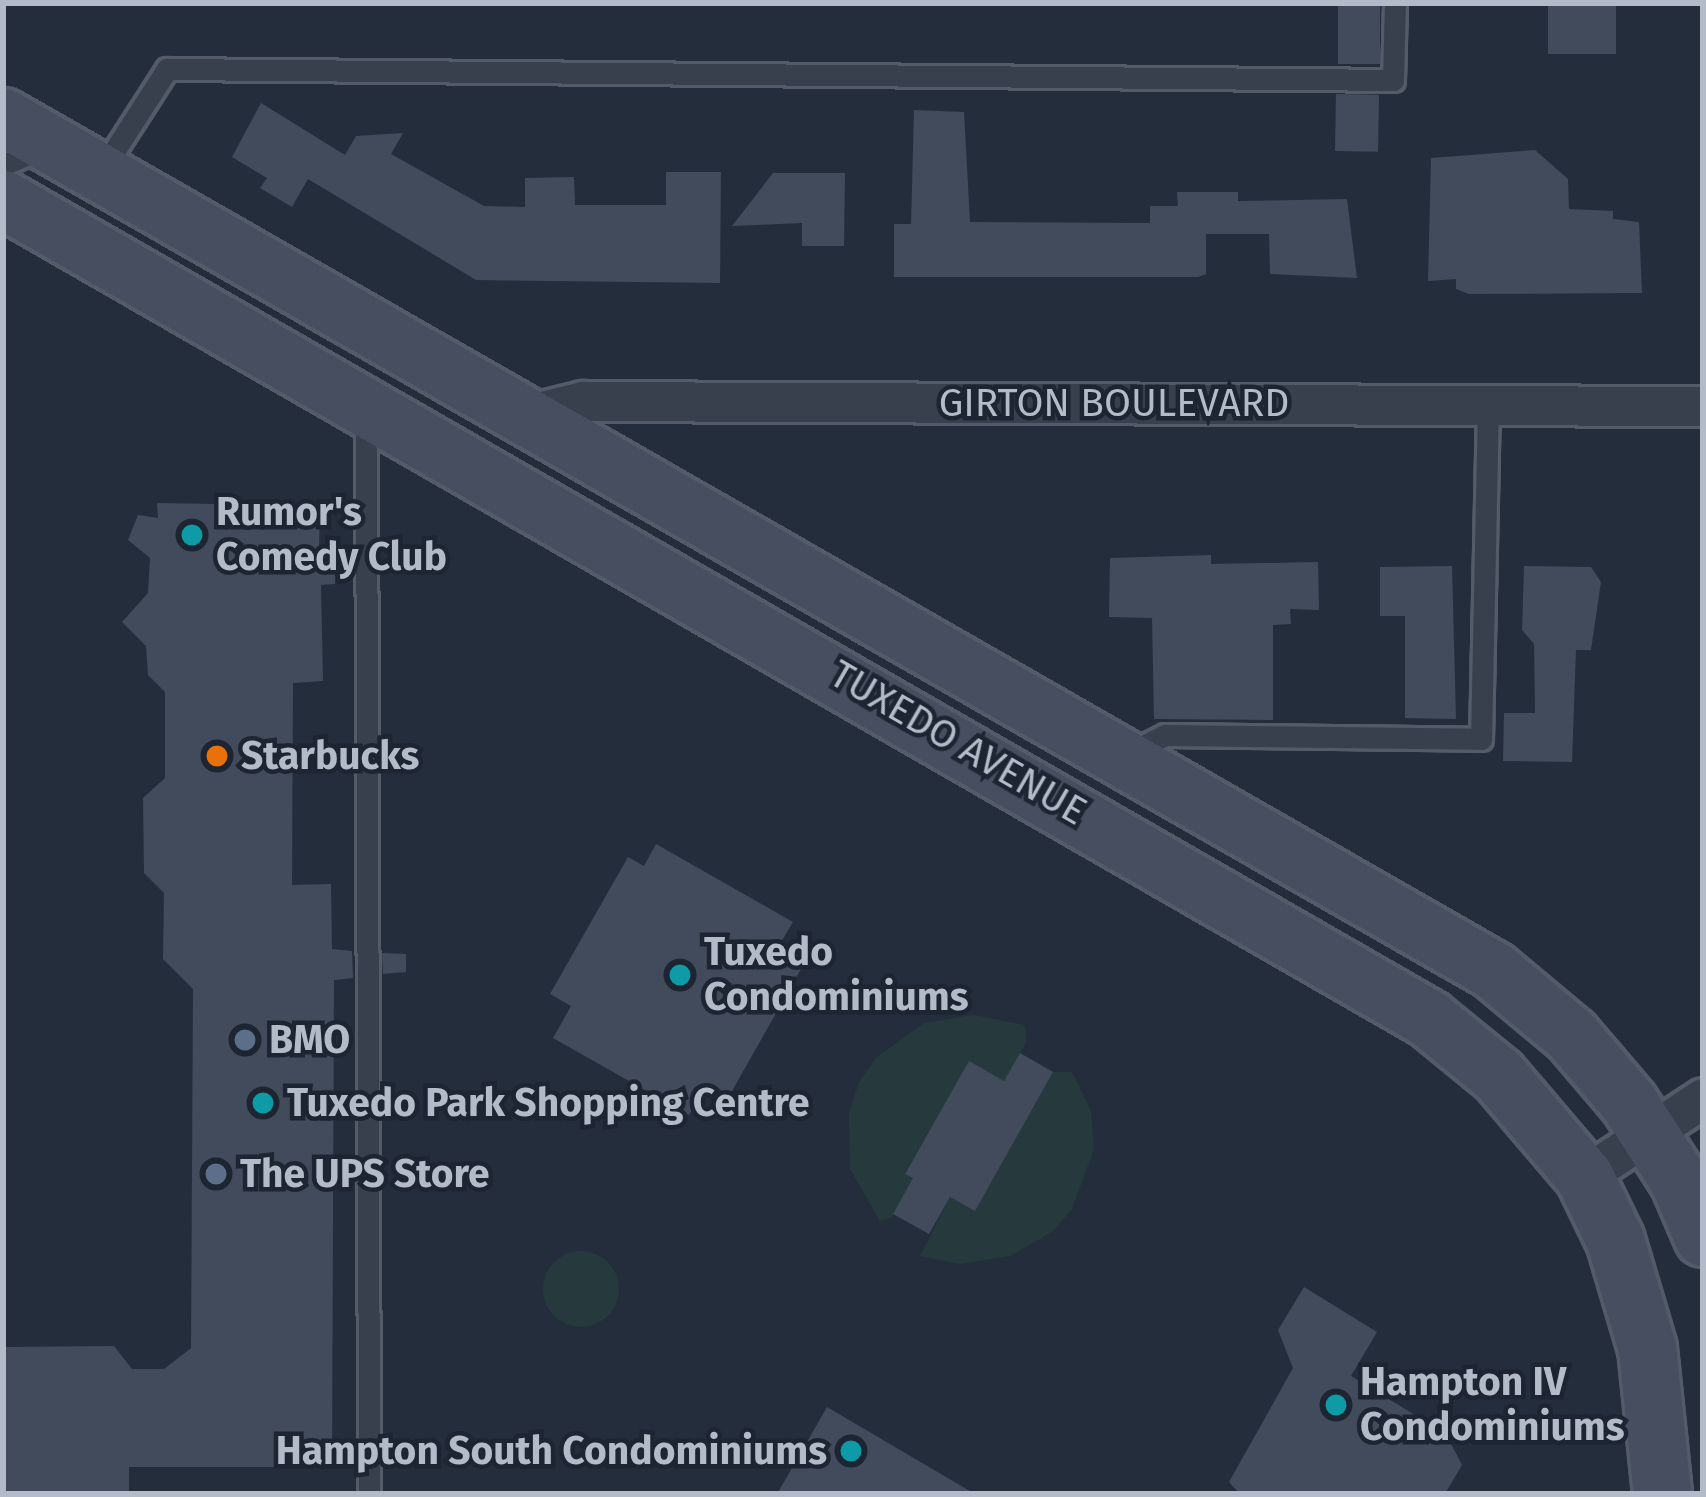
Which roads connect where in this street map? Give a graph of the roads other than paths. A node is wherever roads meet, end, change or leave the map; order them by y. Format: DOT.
graph roads {
  1 [pos="1394,3"];
  2 [pos="19,142"];
  3 [pos="100,173"];
  4 [pos="3,199"];
  5 [pos="1488,404"];
  6 [pos="367,405"];
  7 [pos="1703,406"];
  8 [pos="526,415"];
  9 [pos="1125,756"];
  10 [pos="1703,1098"];
  11 [pos="1650,1132"];
  12 [pos="1584,1176"];
  13 [pos="1703,1237"];
  14 [pos="369,1494"];
  15 [pos="1662,1494"];
  1 -- 3 [label="lane"];
  2 -- 3 [label="main road, TUXEDO AVENUE"];
  3 -- 8 [label="main road, TUXEDO AVENUE"];
  4 -- 6 [label="main road, TUXEDO AVENUE"];
  5 -- 7 [label="street, GIRTON BOULEVARD"];
  5 -- 8 [label="street, GIRTON BOULEVARD"];
  5 -- 9 [label="lane"];
  6 -- 12 [label="main road, TUXEDO AVENUE"];
  6 -- 14 [label="lane"];
  8 -- 9 [label="main road, TUXEDO AVENUE"];
  9 -- 11 [label="main road, TUXEDO AVENUE"];
  10 -- 11 [label="street"];
  11 -- 12 [label="street"];
  11 -- 13 [label="main road, TUXEDO AVENUE"];
  12 -- 15 [label="main road, TUXEDO AVENUE"];
}
